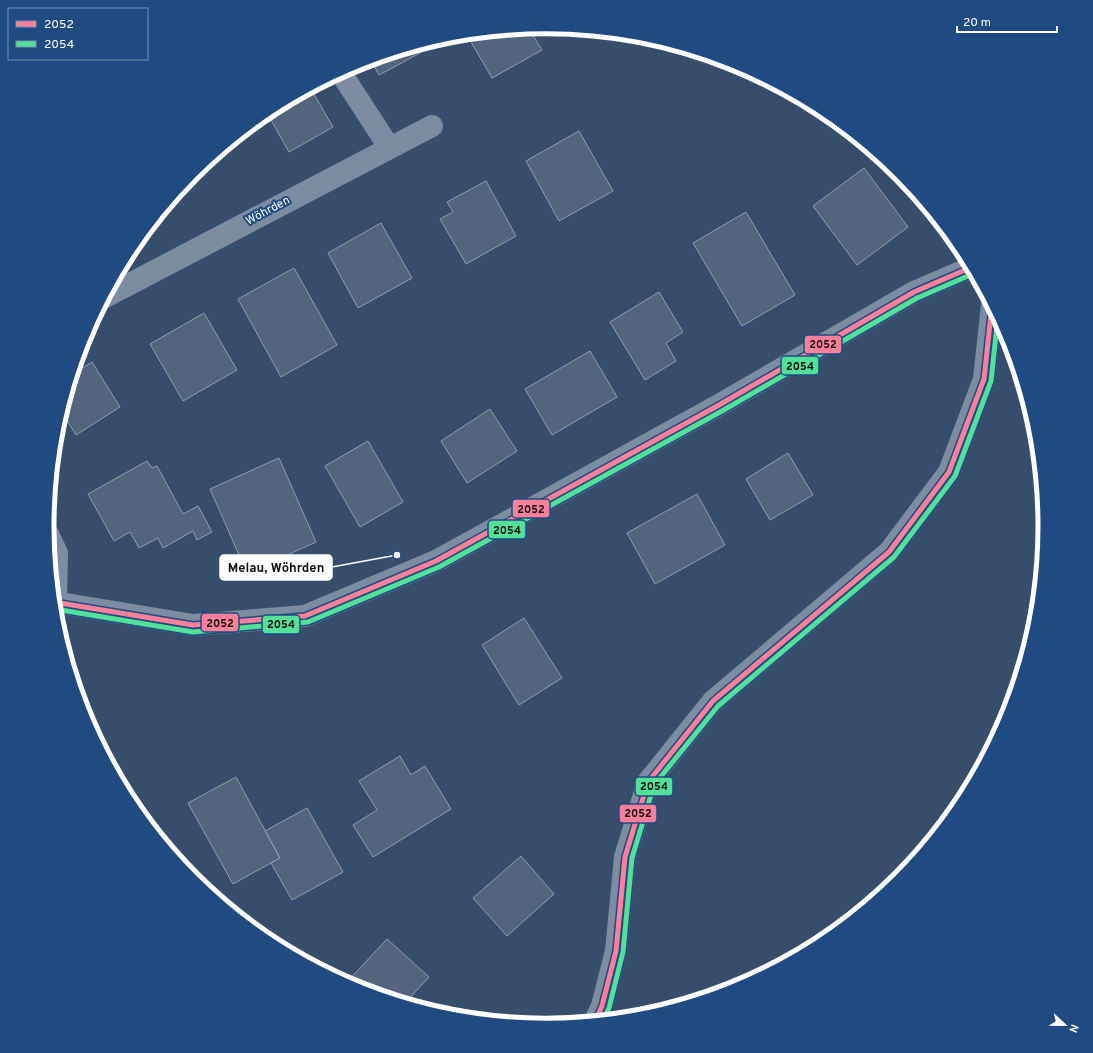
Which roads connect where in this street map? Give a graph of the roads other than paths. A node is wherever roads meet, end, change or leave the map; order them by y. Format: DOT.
graph roads {
  1 [pos="344,78"];
  2 [pos="432,126"];
  3 [pos="389,147"];
  4 [pos="966,269"];
  5 [pos="114,292"];
  6 [pos="991,315"];
  7 [pos="55,548"];
  8 [pos="56,572"];
  9 [pos="60,603"];
  10 [pos="604,1015"];
  1 -- 3 [label="street"];
  2 -- 3 [label="street, Wöhrden"];
  3 -- 5 [label="street, Wöhrden"];
  4 -- 9 [label="street"];
  6 -- 10 [label="street"];
  7 -- 8 [label="street"];
}
